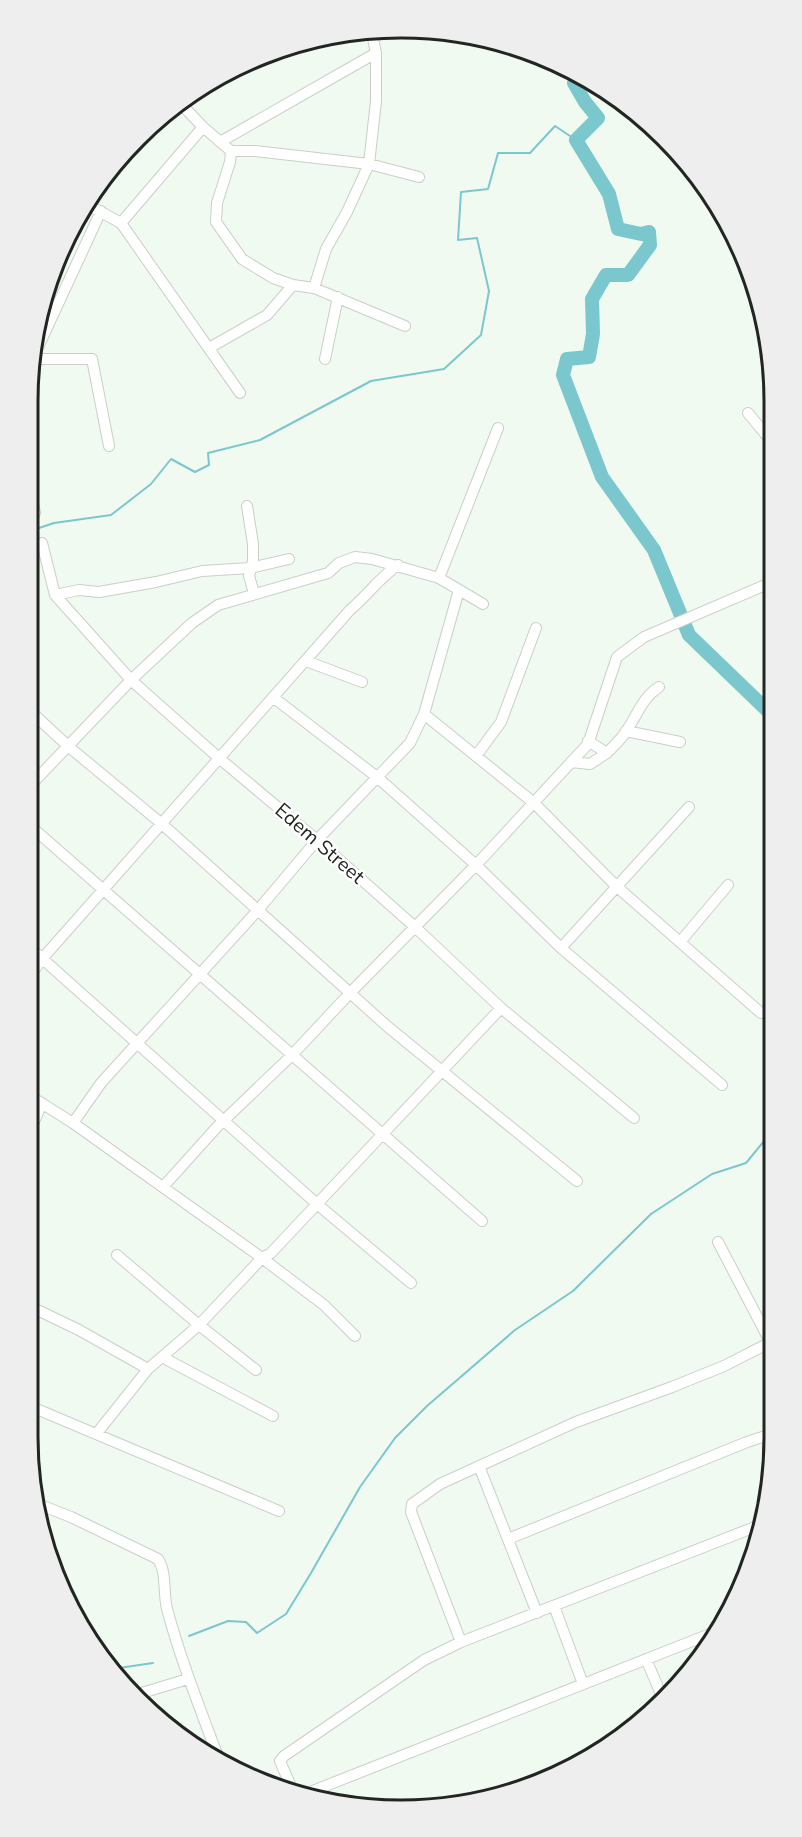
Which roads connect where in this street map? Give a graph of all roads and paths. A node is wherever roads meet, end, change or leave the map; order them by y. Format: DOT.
graph roads {
  1 [pos="372,39"];
  2 [pos="376,53"];
  3 [pos="186,109"];
  4 [pos="203,127"];
  5 [pos="220,142"];
  6 [pos="231,151"];
  7 [pos="369,164"];
  8 [pos="419,177"];
  9 [pos="93,208"];
  10 [pos="101,211"];
  11 [pos="121,223"];
  12 [pos="293,285"];
  13 [pos="314,288"];
  14 [pos="338,297"];
  15 [pos="405,326"];
  16 [pos="43,338"];
  17 [pos="209,348"];
  18 [pos="40,358"];
  19 [pos="324,359"];
  20 [pos="240,393"];
  21 [pos="748,413"];
  22 [pos="498,428"];
  23 [pos="764,432"];
  24 [pos="109,446"];
  25 [pos="248,506"];
  26 [pos="42,543"];
  27 [pos="289,560"];
  28 [pos="398,565"];
  29 [pos="250,568"];
  30 [pos="439,578"];
  31 [pos="764,585"];
  32 [pos="459,590"];
  33 [pos="254,593"];
  34 [pos="56,595"];
  35 [pos="483,604"];
  36 [pos="536,628"];
  37 [pos="306,661"];
  38 [pos="131,680"];
  39 [pos="362,682"];
  40 [pos="659,687"];
  41 [pos="274,698"];
  42 [pos="424,714"];
  43 [pos="38,718"];
  44 [pos="626,731"];
  45 [pos="588,741"];
  46 [pos="680,742"];
  47 [pos="69,747"];
  48 [pos="607,753"];
  49 [pos="476,756"];
  50 [pos="220,759"];
  51 [pos="572,762"];
  52 [pos="377,777"];
  53 [pos="38,778"];
  54 [pos="534,803"];
  55 [pos="689,807"];
  56 [pos="162,824"];
  57 [pos="38,833"];
  58 [pos="317,840"];
  59 [pos="476,865"];
  60 [pos="728,885"];
  61 [pos="616,886"];
  62 [pos="103,891"];
  63 [pos="258,910"];
  64 [pos="415,927"];
  65 [pos="680,942"];
  66 [pos="561,948"];
  67 [pos="38,955"];
  68 [pos="42,959"];
  69 [pos="38,965"];
  70 [pos="200,974"];
  71 [pos="350,993"];
  72 [pos="501,1008"];
  73 [pos="760,1013"];
  74 [pos="137,1043"];
  75 [pos="292,1055"];
  76 [pos="442,1071"];
  77 [pos="722,1085"];
  78 [pos="38,1101"];
  79 [pos="42,1103"];
  80 [pos="38,1112"];
  81 [pos="634,1118"];
  82 [pos="224,1120"];
  83 [pos="73,1123"];
  84 [pos="384,1133"];
  85 [pos="578,1181"];
  86 [pos="163,1187"];
  87 [pos="317,1204"];
  88 [pos="482,1221"];
  89 [pos="718,1242"];
  90 [pos="117,1255"];
  91 [pos="262,1258"];
  92 [pos="411,1283"];
  93 [pos="38,1310"];
  94 [pos="199,1325"];
  95 [pos="764,1330"];
  96 [pos="355,1336"];
  97 [pos="764,1350"];
  98 [pos="162,1357"];
  99 [pos="148,1370"];
  100 [pos="256,1370"];
  101 [pos="38,1409"];
  102 [pos="273,1416"];
  103 [pos="97,1433"];
  104 [pos="764,1437"];
  105 [pos="479,1466"];
  106 [pos="44,1506"];
  107 [pos="279,1511"];
  108 [pos="753,1528"];
  109 [pos="508,1539"];
  110 [pos="554,1606"];
  111 [pos="537,1613"];
  112 [pos="704,1636"];
  113 [pos="461,1642"];
  114 [pos="646,1659"];
  115 [pos="189,1679"];
  116 [pos="583,1684"];
  117 [pos="660,1691"];
  118 [pos="144,1692"];
  119 [pos="215,1748"];
  120 [pos="288,1781"];
  121 [pos="316,1789"];
  1 -- 2 [label="street"];
  2 -- 5 [label="street"];
  2 -- 7 [label="street"];
  3 -- 4 [label="street"];
  4 -- 5 [label="street"];
  4 -- 11 [label="street"];
  5 -- 6 [label="street"];
  6 -- 7 [label="street"];
  6 -- 12 [label="street"];
  7 -- 8 [label="street"];
  7 -- 13 [label="street"];
  9 -- 10 [label="street"];
  10 -- 11 [label="street"];
  10 -- 16 [label="street"];
  11 -- 17 [label="street"];
  12 -- 13 [label="street"];
  12 -- 17 [label="street"];
  13 -- 14 [label="street"];
  14 -- 15 [label="street"];
  14 -- 19 [label="street"];
  17 -- 20 [label="street"];
  18 -- 24 [label="street"];
  21 -- 23 [label="street"];
  22 -- 30 [label="street"];
  25 -- 29 [label="street"];
  26 -- 34 [label="street, Edem Street"];
  27 -- 29 [label="street"];
  28 -- 30 [label="street"];
  28 -- 33 [label="street"];
  28 -- 37 [label="street"];
  29 -- 33 [label="street"];
  29 -- 34 [label="street"];
  30 -- 32 [label="street"];
  31 -- 45 [label="street"];
  32 -- 35 [label="street"];
  32 -- 42 [label="street"];
  33 -- 38 [label="street"];
  34 -- 38 [label="street, Edem Street"];
  36 -- 49 [label="street"];
  37 -- 39 [label="street"];
  37 -- 41 [label="street"];
  38 -- 47 [label="street"];
  38 -- 50 [label="street, Edem Street"];
  40 -- 44 [label="street"];
  41 -- 50 [label="street"];
  41 -- 52 [label="street"];
  42 -- 49 [label="street"];
  42 -- 52 [label="street"];
  43 -- 47 [label="street"];
  44 -- 46 [label="street"];
  44 -- 48 [label="street"];
  45 -- 48 [label="street"];
  45 -- 51 [label="street"];
  47 -- 53 [label="street"];
  47 -- 56 [label="street"];
  48 -- 51 [label="street"];
  49 -- 54 [label="street"];
  50 -- 56 [label="street"];
  50 -- 58 [label="street, Edem Street"];
  51 -- 54 [label="street"];
  52 -- 58 [label="street"];
  52 -- 59 [label="street"];
  54 -- 59 [label="street"];
  54 -- 61 [label="street"];
  55 -- 61 [label="street"];
  56 -- 62 [label="street"];
  56 -- 63 [label="street"];
  57 -- 62 [label="street"];
  58 -- 63 [label="street"];
  58 -- 64 [label="street, Edem Street"];
  59 -- 64 [label="street"];
  59 -- 66 [label="street"];
  60 -- 65 [label="street"];
  61 -- 65 [label="street"];
  61 -- 66 [label="street"];
  62 -- 68 [label="street"];
  62 -- 70 [label="street"];
  63 -- 70 [label="street"];
  63 -- 71 [label="street"];
  64 -- 71 [label="street"];
  64 -- 72 [label="street, Edem Street"];
  65 -- 73 [label="street"];
  66 -- 77 [label="street"];
  67 -- 68 [label="street"];
  68 -- 69 [label="street"];
  68 -- 74 [label="street"];
  70 -- 74 [label="street"];
  70 -- 75 [label="street"];
  71 -- 75 [label="street"];
  71 -- 76 [label="street"];
  72 -- 76 [label="street"];
  72 -- 81 [label="street, Edem Street"];
  74 -- 82 [label="street"];
  74 -- 83 [label="street"];
  75 -- 82 [label="street"];
  75 -- 84 [label="street"];
  76 -- 84 [label="street"];
  76 -- 85 [label="street"];
  78 -- 79 [label="street"];
  79 -- 80 [label="street"];
  79 -- 83 [label="street"];
  82 -- 86 [label="street"];
  82 -- 87 [label="street"];
  83 -- 86 [label="street"];
  84 -- 87 [label="street"];
  84 -- 88 [label="street"];
  86 -- 91 [label="street"];
  87 -- 91 [label="street"];
  87 -- 92 [label="street"];
  89 -- 95 [label="street"];
  90 -- 94 [label="street"];
  91 -- 94 [label="street"];
  91 -- 96 [label="street"];
  93 -- 99 [label="street"];
  94 -- 98 [label="street"];
  94 -- 100 [label="street"];
  97 -- 105 [label="street"];
  98 -- 99 [label="street"];
  98 -- 102 [label="street"];
  99 -- 103 [label="street"];
  101 -- 103 [label="street"];
  103 -- 107 [label="street"];
  104 -- 109 [label="street"];
  105 -- 109 [label="street"];
  105 -- 113 [label="street"];
  106 -- 115 [label="street"];
  108 -- 110 [label="street"];
  109 -- 111 [label="street"];
  110 -- 111 [label="street"];
  110 -- 116 [label="street"];
  111 -- 113 [label="street"];
  112 -- 114 [label="street"];
  113 -- 120 [label="street"];
  114 -- 116 [label="street"];
  114 -- 117 [label="street"];
  115 -- 118 [label="street"];
  115 -- 119 [label="street"];
  116 -- 121 [label="street"];
}
